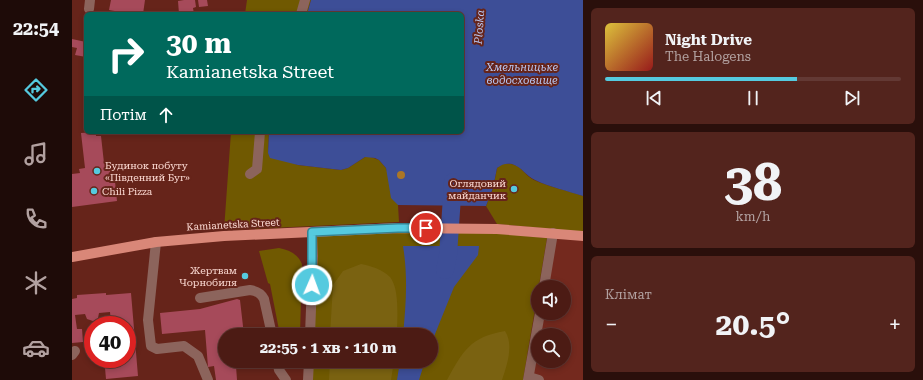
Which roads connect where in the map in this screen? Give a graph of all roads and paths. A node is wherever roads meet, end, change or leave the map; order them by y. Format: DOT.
graph roads {
  1 [pos="304,0"];
  2 [pos="302,12"];
  3 [pos="260,134"];
  4 [pos="250,174"];
  5 [pos="312,232"];
  6 [pos="553,233"];
  7 [pos="583,236"];
  8 [pos="156,242"];
  9 [pos="72,257"];
  10 [pos="545,280"];
  11 [pos="200,298"];
  12 [pos="539,320"];
  13 [pos="270,328"];
  14 [pos="310,328"];
  15 [pos="279,368"];
  16 [pos="309,368"];
  17 [pos="528,378"];
  18 [pos="208,380"];
  19 [pos="286,380"];
  20 [pos="308,380"];
  21 [pos="539,380"];
  1 -- 2 [label="street"];
  3 -- 4 [label="street"];
  5 -- 6 [label="main road, Kamianetska Street"];
  5 -- 8 [label="main road, Kamianetska Street"];
  5 -- 14 [label="street"];
  6 -- 7 [label="main road, Kamianetska Street"];
  6 -- 10 [label="street"];
  8 -- 9 [label="main road, Kamianetska Street"];
  8 -- 18 [label="street"];
  11 -- 13 [label="street"];
  12 -- 17 [label="street"];
  15 -- 19 [label="street"];
  16 -- 20 [label="street"];
  17 -- 21 [label="street"];
}
